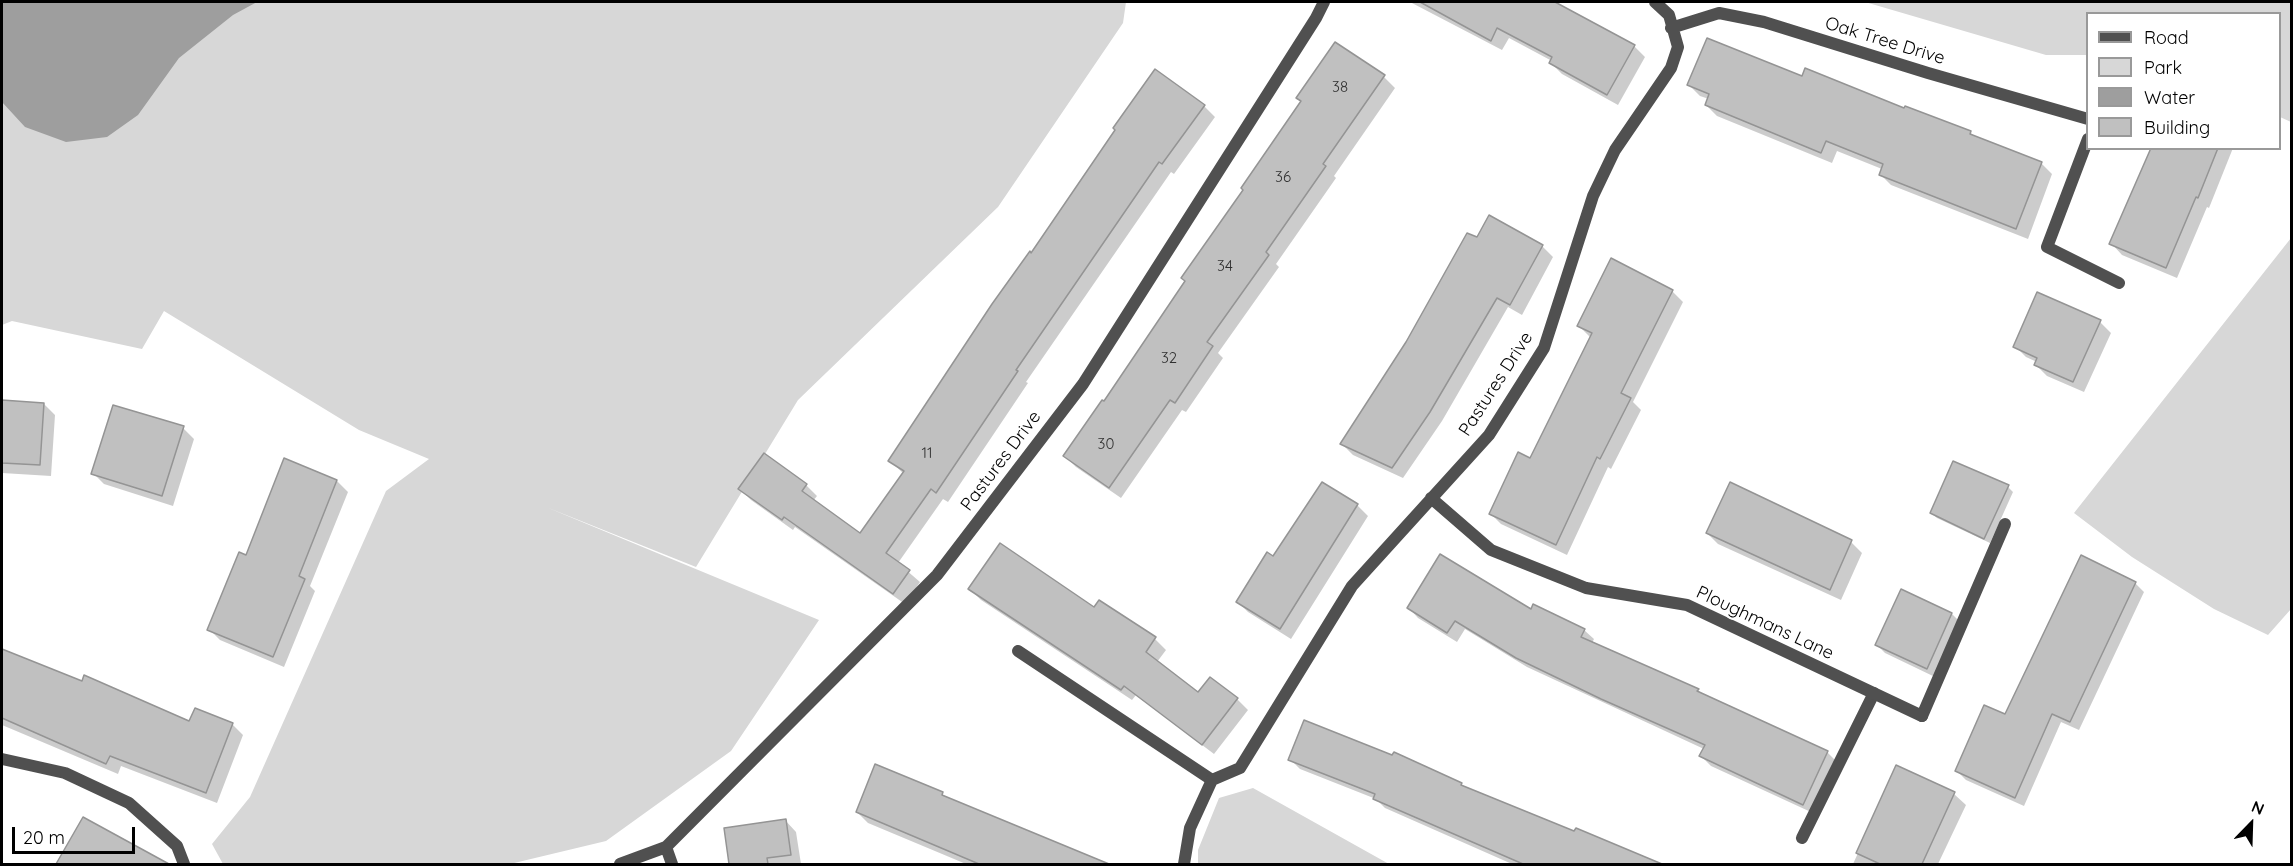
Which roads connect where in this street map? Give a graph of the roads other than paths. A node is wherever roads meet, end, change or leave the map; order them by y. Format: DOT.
graph roads {
  1 [pos="1324,2"];
  2 [pos="1655,2"];
  3 [pos="1671,28"];
  4 [pos="2086,117"];
  5 [pos="2086,144"];
  6 [pos="2119,283"];
  7 [pos="1431,498"];
  8 [pos="2005,524"];
  9 [pos="1018,651"];
  10 [pos="1874,693"];
  11 [pos="2,759"];
  12 [pos="1212,780"];
  13 [pos="1802,838"];
  14 [pos="666,847"];
  15 [pos="184,864"];
  16 [pos="620,864"];
  17 [pos="672,864"];
  18 [pos="1184,864"];
  1 -- 14 [label="street, Pastures Drive"];
  2 -- 3 [label="street, Pastures Drive"];
  3 -- 4 [label="street, Oak Tree Drive"];
  3 -- 7 [label="street, Pastures Drive"];
  5 -- 6 [label="street"];
  7 -- 10 [label="street, Ploughmans Lane"];
  7 -- 12 [label="street, Pastures Drive"];
  8 -- 10 [label="street, Ploughmans Lane"];
  9 -- 12 [label="street"];
  10 -- 13 [label="street"];
  11 -- 15 [label="street"];
  12 -- 18 [label="street"];
  14 -- 16 [label="street, Pastures Drive"];
  14 -- 17 [label="street"];
}
